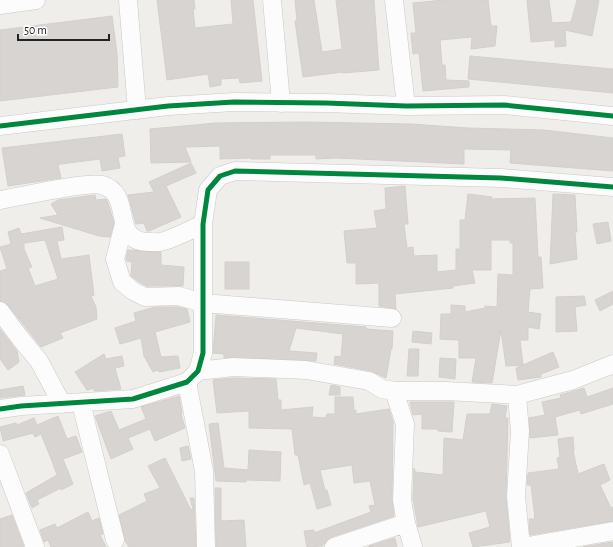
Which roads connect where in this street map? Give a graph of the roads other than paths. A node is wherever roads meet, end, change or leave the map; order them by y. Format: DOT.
graph roads {
  1 [pos="36,0"];
  2 [pos="128,0"];
  3 [pos="272,0"];
  4 [pos="394,0"];
  5 [pos="7,3"];
  6 [pos="281,103"];
  7 [pos="406,106"];
  8 [pos="137,110"];
  9 [pos="613,116"];
  10 [pos="0,126"];
  11 [pos="613,187"];
  12 [pos="0,200"];
  13 [pos="124,224"];
  14 [pos="203,224"];
  15 [pos="203,303"];
  16 [pos="0,311"];
  17 [pos="392,318"];
  18 [pos="613,364"];
  19 [pos="193,377"];
  20 [pos="394,391"];
  21 [pos="517,395"];
  22 [pos="81,403"];
  23 [pos="62,404"];
  24 [pos="0,409"];
  25 [pos="0,454"];
  26 [pos="406,523"];
  27 [pos="613,531"];
  28 [pos="114,540"];
  29 [pos="35,547"];
  30 [pos="206,547"];
  31 [pos="334,547"];
  32 [pos="413,547"];
  33 [pos="521,547"];
  1 -- 5 [label="street"];
  2 -- 8 [label="street"];
  3 -- 6 [label="street"];
  4 -- 7 [label="street"];
  6 -- 7 [label="street"];
  6 -- 8 [label="street"];
  7 -- 9 [label="street"];
  8 -- 10 [label="street"];
  11 -- 14 [label="street"];
  12 -- 13 [label="street"];
  13 -- 14 [label="street"];
  13 -- 15 [label="street"];
  14 -- 15 [label="street"];
  15 -- 17 [label="street"];
  15 -- 19 [label="street"];
  16 -- 23 [label="street"];
  18 -- 21 [label="street"];
  19 -- 20 [label="street"];
  19 -- 22 [label="street"];
  19 -- 30 [label="street"];
  20 -- 21 [label="street"];
  20 -- 26 [label="street"];
  21 -- 33 [label="street"];
  22 -- 23 [label="street"];
  22 -- 28 [label="street"];
  23 -- 24 [label="street"];
  25 -- 29 [label="street"];
  26 -- 31 [label="street"];
  26 -- 32 [label="street"];
  27 -- 33 [label="street"];
}
